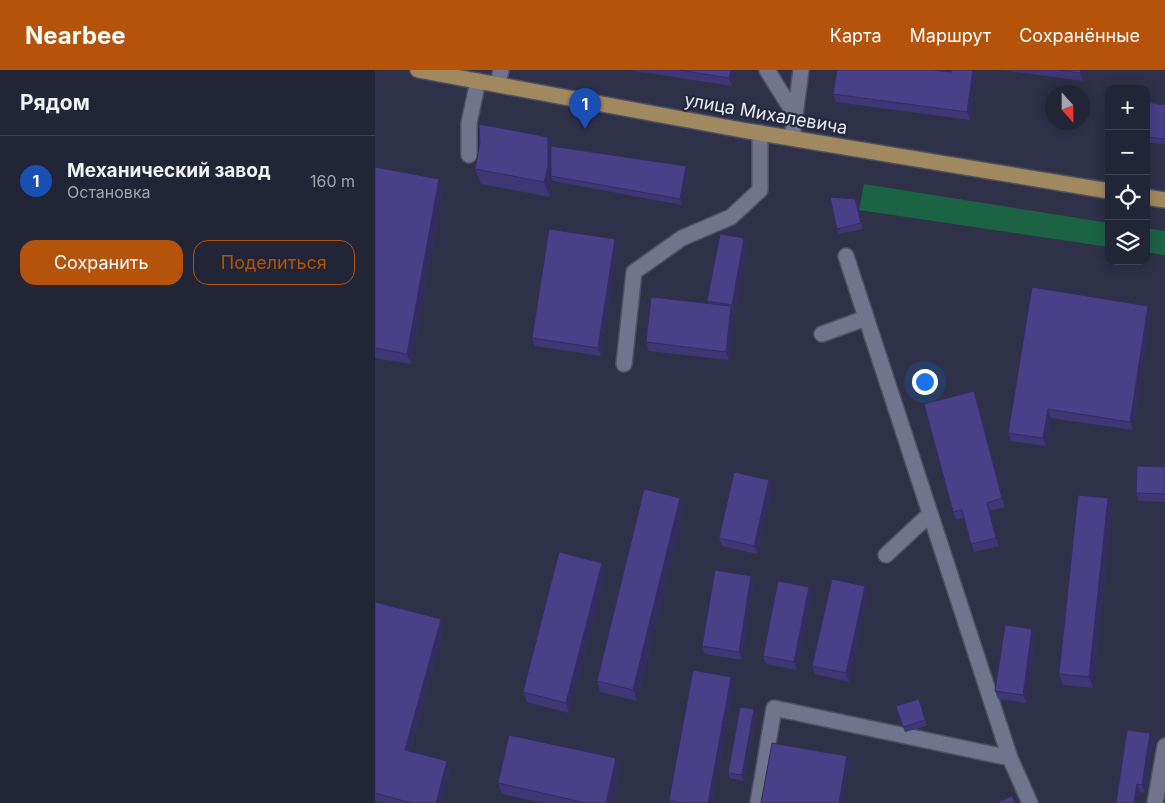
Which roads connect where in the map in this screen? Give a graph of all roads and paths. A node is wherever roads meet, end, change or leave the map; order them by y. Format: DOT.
graph roads {
  1 [pos="418,70"];
  2 [pos="767,70"];
  3 [pos="801,70"];
  4 [pos="445,72"];
  5 [pos="499,77"];
  6 [pos="478,80"];
  7 [pos="795,115"];
  8 [pos="760,133"];
  9 [pos="792,138"];
  10 [pos="469,155"];
  11 [pos="1105,190"];
  12 [pos="1150,198"];
  13 [pos="1165,200"];
  14 [pos="846,256"];
  15 [pos="866,318"];
  16 [pos="822,334"];
  17 [pos="624,364"];
  18 [pos="930,514"];
  19 [pos="886,555"];
  20 [pos="1165,746"];
  21 [pos="1010,758"];
  22 [pos="758,803"];
  23 [pos="1031,803"];
  24 [pos="1155,803"];
  1 -- 4 [label="main road, улица Михалевича"];
  2 -- 7 [label="street"];
  3 -- 7 [label="street"];
  4 -- 6 [label="main road, улица Михалевича"];
  5 -- 6 [label="main road, улица Михалевича"];
  5 -- 8 [label="main road, улица Михалевича"];
  6 -- 10 [label="street"];
  7 -- 9 [label="street"];
  8 -- 9 [label="main road, улица Михалевича"];
  8 -- 17 [label="street"];
  9 -- 11 [label="main road, улица Михалевича"];
  12 -- 13 [label="main road"];
  14 -- 15 [label="street"];
  15 -- 16 [label="street"];
  15 -- 18 [label="street"];
  18 -- 19 [label="street"];
  18 -- 21 [label="street"];
  20 -- 24 [label="street"];
  21 -- 22 [label="street"];
  21 -- 23 [label="street"];
}
